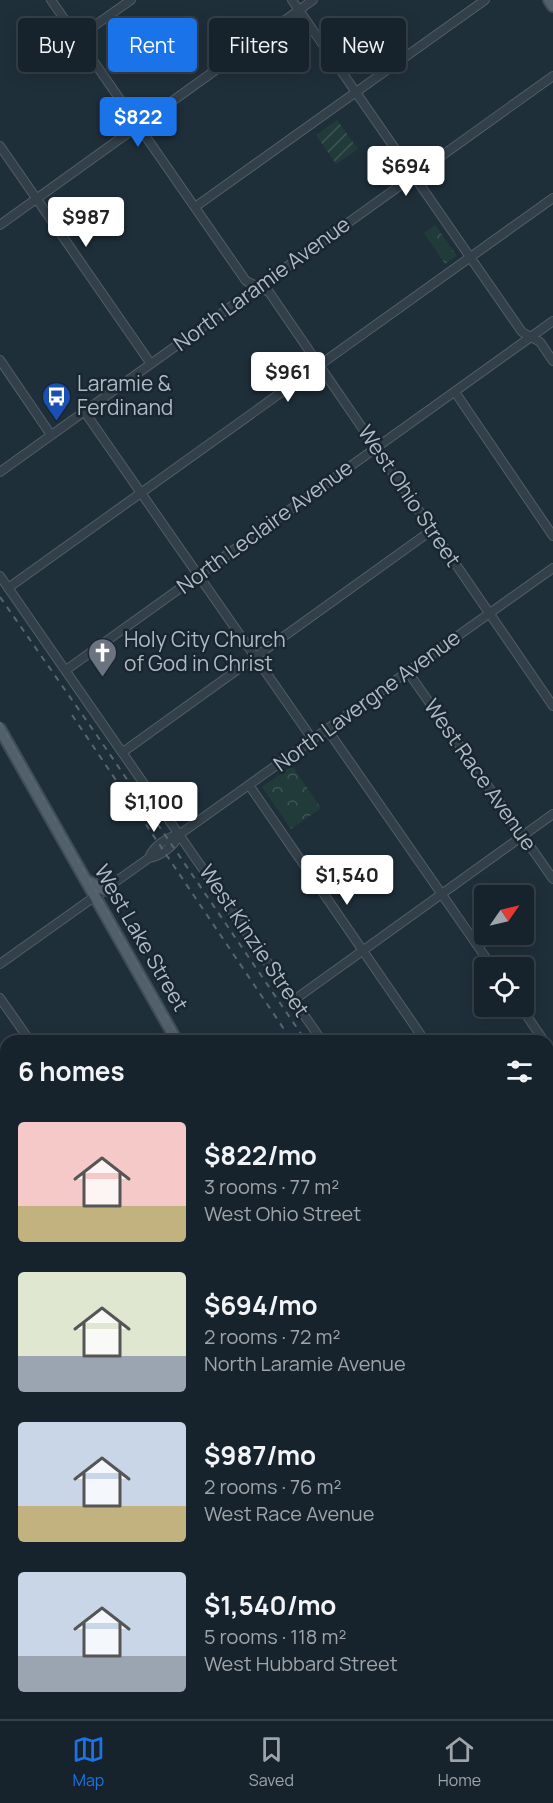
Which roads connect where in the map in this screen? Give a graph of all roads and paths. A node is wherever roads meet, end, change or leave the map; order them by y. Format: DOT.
graph roads {
  1 [pos="51,0"];
  2 [pos="131,0"];
  3 [pos="292,0"];
  4 [pos="313,0"];
  5 [pos="485,0"];
  6 [pos="549,0"];
  7 [pos="553,6"];
  8 [pos="299,10"];
  9 [pos="64,18"];
  10 [pos="96,25"];
  11 [pos="96,64"];
  12 [pos="553,76"];
  13 [pos="356,92"];
  14 [pos="138,126"];
  15 [pos="0,146"];
  16 [pos="413,176"];
  17 [pos="553,198"];
  18 [pos="36,199"];
  19 [pos="195,207"];
  20 [pos="0,225"];
  21 [pos="470,258"];
  22 [pos="258,287"];
  23 [pos="553,321"];
  24 [pos="531,337"];
  25 [pos="0,360"];
  26 [pos="553,361"];
  27 [pos="151,364"];
  28 [pos="319,365"];
  29 [pos="454,392"];
  30 [pos="84,411"];
  31 [pos="51,435"];
  32 [pos="376,448"];
  33 [pos="0,472"];
  34 [pos="141,493"];
  35 [pos="432,530"];
  36 [pos="553,536"];
  37 [pos="553,568"];
  38 [pos="198,575"];
  39 [pos="0,576"];
  40 [pos="8,588"];
  41 [pos="489,614"];
  42 [pos="255,657"];
  43 [pos="66,670"];
  44 [pos="408,672"];
  45 [pos="553,706"];
  46 [pos="0,729"];
  47 [pos="327,729"];
  48 [pos="313,740"];
  49 [pos="123,752"];
  50 [pos="249,785"];
  51 [pos="553,814"];
  52 [pos="180,834"];
  53 [pos="523,836"];
  54 [pos="73,857"];
  55 [pos="553,879"];
  56 [pos="441,894"];
  57 [pos="95,896"];
  58 [pos="116,933"];
  59 [pos="362,951"];
  60 [pos="485,957"];
  61 [pos="0,964"];
  62 [pos="0,998"];
  63 [pos="294,1000"];
  64 [pos="528,1017"];
  65 [pos="26,1035"];
  66 [pos="174,1035"];
  67 [pos="318,1035"];
  68 [pos="421,1035"];
  69 [pos="540,1035"];
  1 -- 9 [label="street, West Ohio Street"];
  2 -- 10 [label="street"];
  3 -- 8 [label="street"];
  4 -- 8 [label="street"];
  5 -- 13 [label="street"];
  6 -- 7 [label="main road"];
  8 -- 13 [label="street"];
  8 -- 14 [label="street"];
  11 -- 14 [label="street, West Ohio Street"];
  12 -- 16 [label="street, North Laramie Avenue"];
  13 -- 16 [label="street"];
  13 -- 19 [label="street"];
  14 -- 18 [label="street"];
  14 -- 19 [label="street, West Ohio Street"];
  15 -- 18 [label="street"];
  16 -- 21 [label="street"];
  16 -- 22 [label="street, North Laramie Avenue"];
  17 -- 21 [label="street"];
  18 -- 20 [label="street"];
  18 -- 27 [label="street"];
  19 -- 22 [label="street, West Ohio Street"];
  21 -- 24 [label="street"];
  21 -- 28 [label="street"];
  22 -- 27 [label="street, North Laramie Avenue"];
  22 -- 28 [label="street, West Ohio Street"];
  23 -- 24 [label="street, North Leclaire Avenue"];
  24 -- 26 [label="street"];
  24 -- 29 [label="street, North Leclaire Avenue"];
  25 -- 31 [label="street"];
  27 -- 30 [label="street, North Laramie Avenue"];
  28 -- 32 [label="street, West Ohio Street"];
  28 -- 34 [label="street"];
  29 -- 32 [label="street, North Leclaire Avenue"];
  29 -- 36 [label="street"];
  30 -- 31 [label="street, North Laramie Avenue"];
  30 -- 34 [label="street"];
  31 -- 33 [label="street, North Laramie Avenue"];
  32 -- 35 [label="street, West Ohio Street"];
  32 -- 38 [label="street, North Leclaire Avenue"];
  34 -- 38 [label="street"];
  34 -- 40 [label="street"];
  35 -- 41 [label="street, West Ohio Street"];
  35 -- 42 [label="street"];
  37 -- 41 [label="street, North Lavergne Avenue"];
  38 -- 42 [label="street"];
  38 -- 43 [label="street, North Leclaire Avenue"];
  39 -- 40 [label="street, West Kinzie Street"];
  40 -- 43 [label="street, West Kinzie Street"];
  41 -- 44 [label="street, North Lavergne Avenue"];
  41 -- 45 [label="street, West Ohio Street"];
  42 -- 48 [label="street"];
  42 -- 49 [label="street"];
  43 -- 49 [label="street, West Kinzie Street"];
  44 -- 47 [label="street, North Lavergne Avenue"];
  44 -- 53 [label="street, West Race Avenue"];
  46 -- 54 [label="main road, West Lake Street"];
  47 -- 48 [label="street, North Lavergne Avenue"];
  47 -- 56 [label="street"];
  48 -- 50 [label="street, North Lavergne Avenue"];
  49 -- 52 [label="street, West Kinzie Street"];
  50 -- 52 [label="street, North Lavergne Avenue"];
  50 -- 59 [label="street"];
  51 -- 53 [label="street"];
  52 -- 57 [label="street, North Lavergne Avenue"];
  52 -- 63 [label="street, West Kinzie Street"];
  53 -- 55 [label="street, West Race Avenue"];
  53 -- 56 [label="street"];
  54 -- 57 [label="main road, West Lake Street"];
  54 -- 57 [label="main road"];
  56 -- 59 [label="street"];
  56 -- 60 [label="street"];
  57 -- 58 [label="main road, West Lake Street"];
  57 -- 58 [label="main road"];
  57 -- 61 [label="street, North Lavergne Avenue"];
  58 -- 66 [label="main road, West Lake Street"];
  59 -- 63 [label="street"];
  59 -- 68 [label="street"];
  62 -- 65 [label="street"];
  63 -- 67 [label="street, West Kinzie Street"];
  64 -- 69 [label="street"];
}
